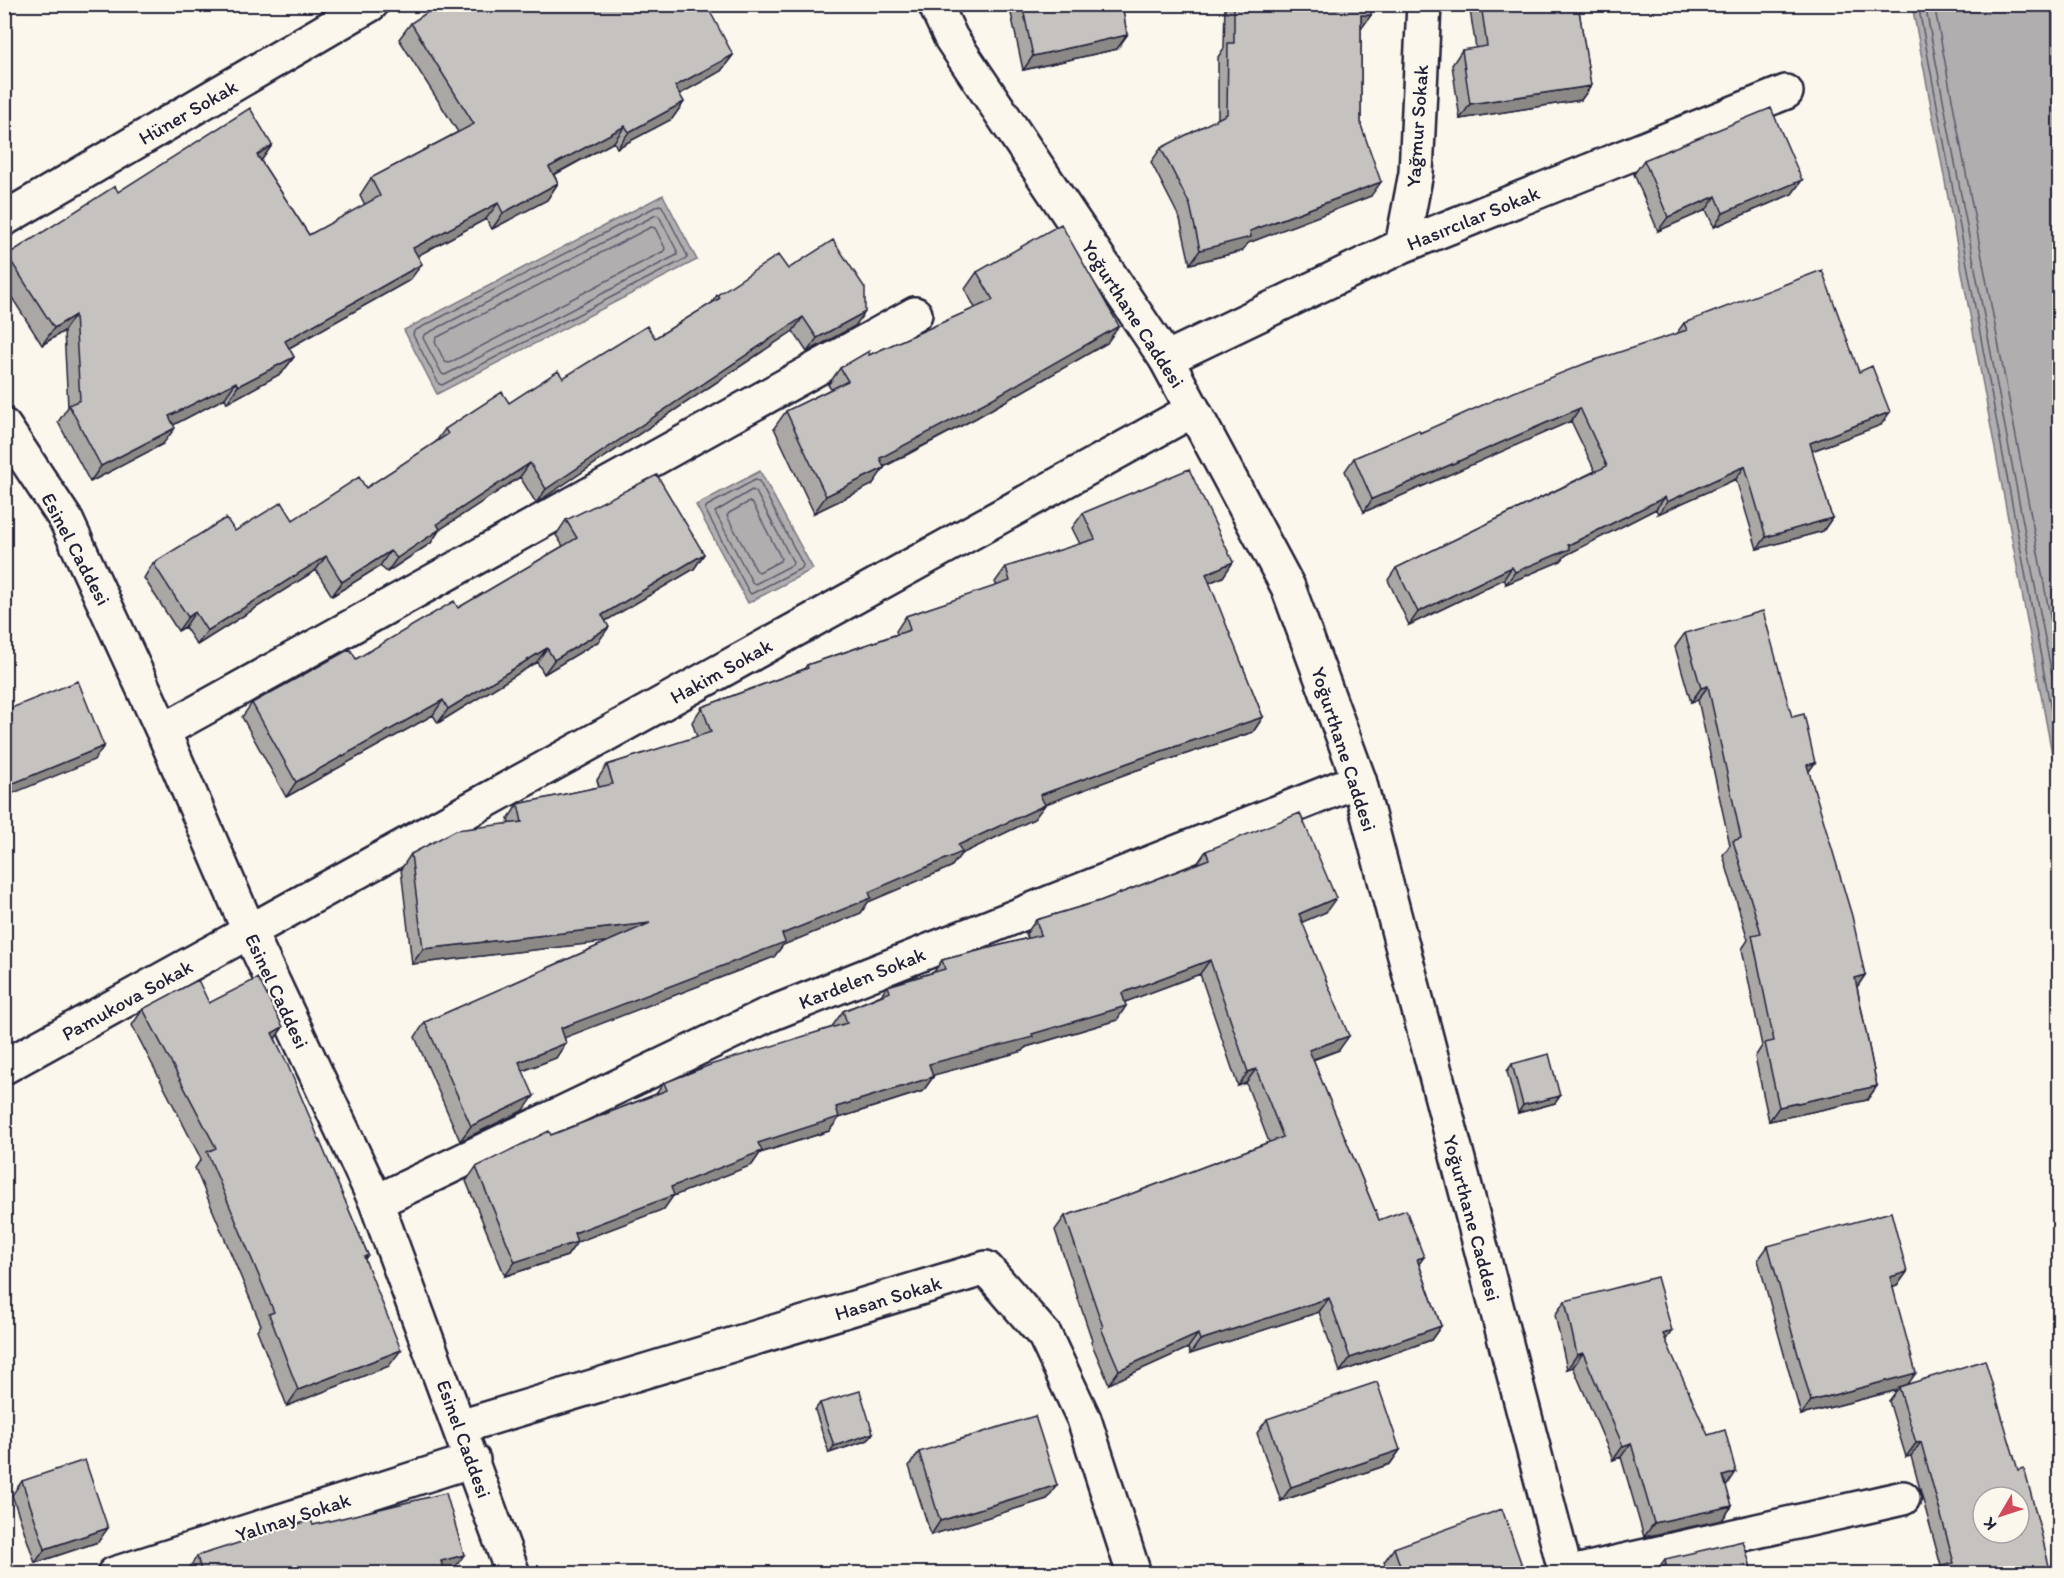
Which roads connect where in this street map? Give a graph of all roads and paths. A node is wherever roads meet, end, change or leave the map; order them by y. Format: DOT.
graph roads {
  1 [pos="371,4"];
  2 [pos="935,4"];
  3 [pos="1424,4"];
  4 [pos="1786,92"];
  5 [pos="4,219"];
  6 [pos="1402,246"];
  7 [pos="915,314"];
  8 [pos="1166,359"];
  9 [pos="1193,410"];
  10 [pos="4,426"];
  11 [pos="163,731"];
  12 [pos="1359,780"];
  13 [pos="250,933"];
  14 [pos="4,1067"];
  15 [pos="376,1202"];
  16 [pos="460,1427"];
  17 [pos="472,1460"];
  18 [pos="1903,1498"];
  19 [pos="114,1574"];
  20 [pos="513,1574"];
  21 [pos="1134,1574"];
  22 [pos="1566,1574"];
  1 -- 5 [label="street, Hüner Sokak"];
  2 -- 8 [label="street, Yoğurthane Caddesi"];
  3 -- 6 [label="street, Yağmur Sokak"];
  4 -- 6 [label="street, Hasırcılar Sokak"];
  6 -- 8 [label="street, Hasırcılar Sokak"];
  7 -- 11 [label="street"];
  8 -- 9 [label="street, Yoğurthane Caddesi"];
  9 -- 12 [label="street, Yoğurthane Caddesi"];
  9 -- 13 [label="street, Hakim Sokak"];
  10 -- 11 [label="street, Esinel Caddesi"];
  11 -- 13 [label="street, Esinel Caddesi"];
  12 -- 15 [label="street, Kardelen Sokak"];
  12 -- 22 [label="street, Yoğurthane Caddesi"];
  13 -- 14 [label="street, Pamukova Sokak"];
  13 -- 15 [label="street, Esinel Caddesi"];
  15 -- 16 [label="street, Esinel Caddesi"];
  16 -- 17 [label="street, Esinel Caddesi"];
  16 -- 21 [label="street, Hasan Sokak"];
  17 -- 19 [label="street, Yalınay Sokak"];
  17 -- 20 [label="street, Esinel Caddesi"];
  18 -- 22 [label="street"];
}
